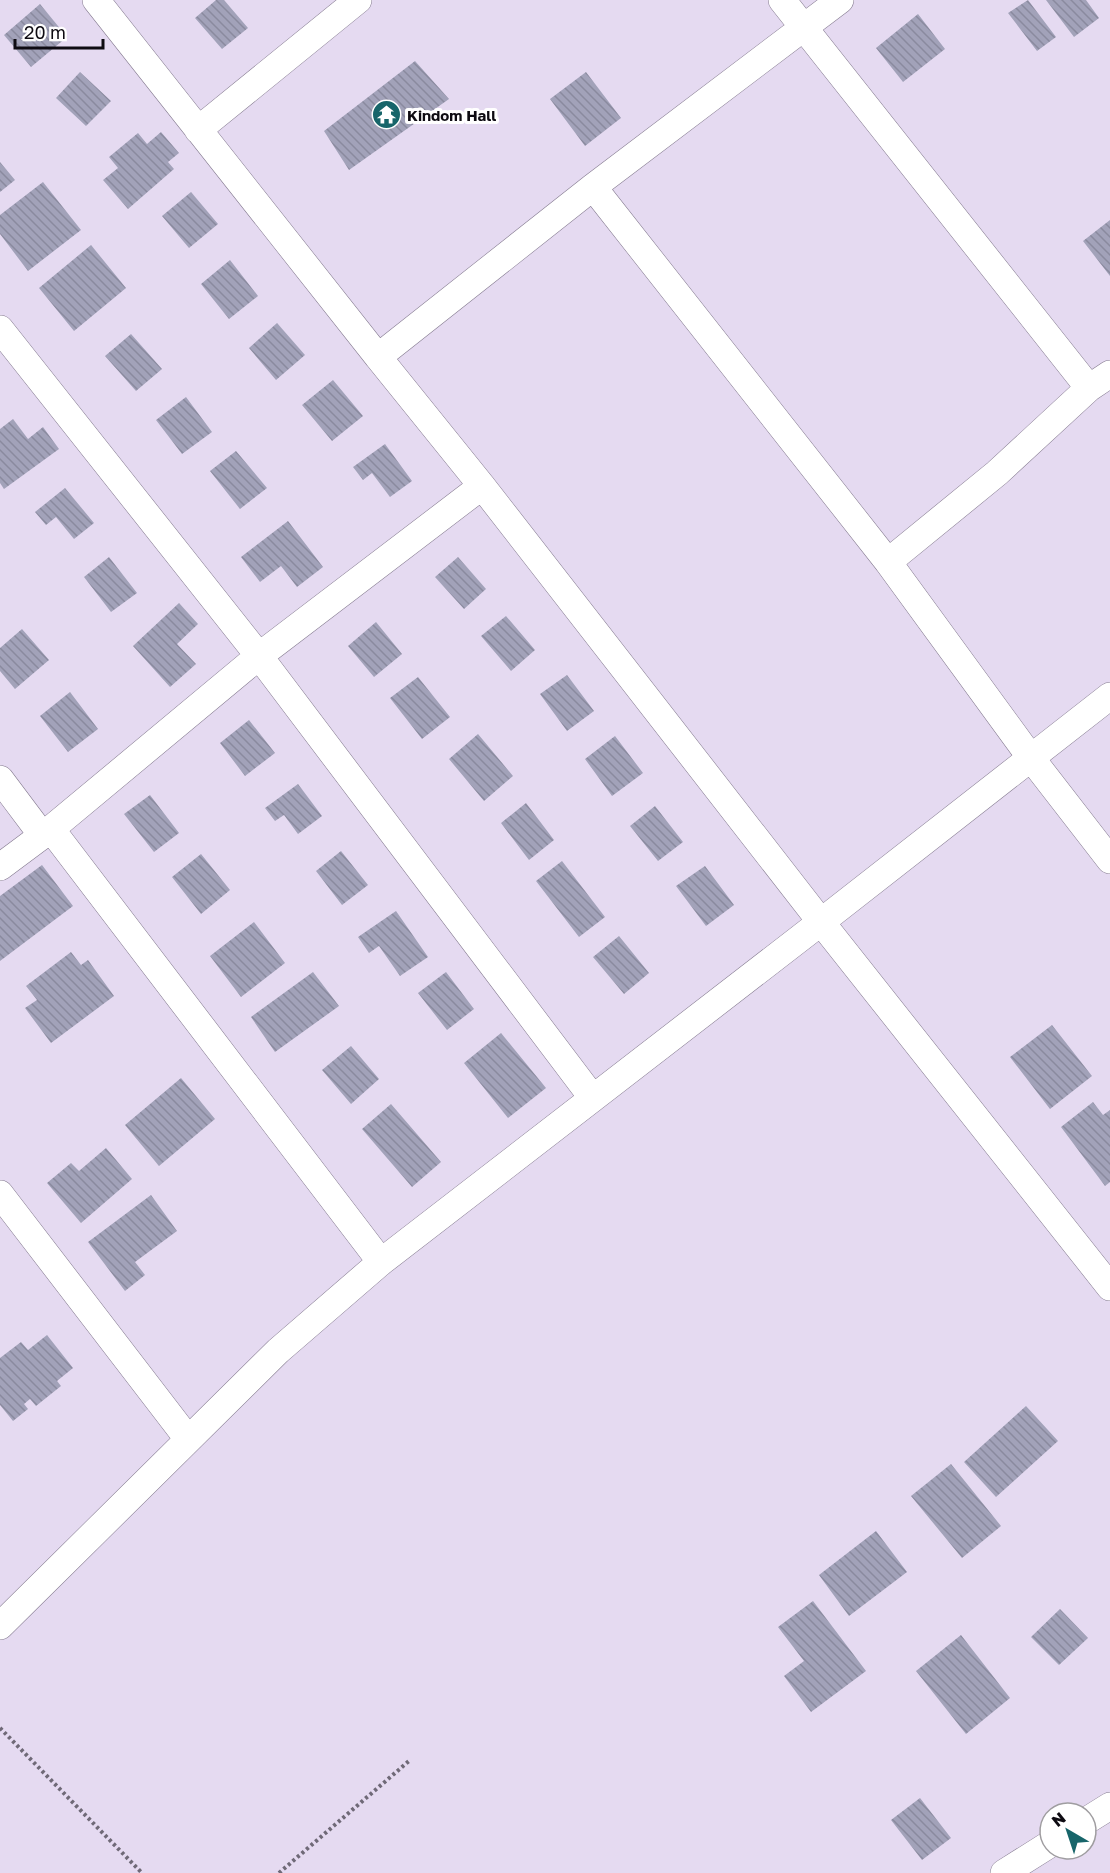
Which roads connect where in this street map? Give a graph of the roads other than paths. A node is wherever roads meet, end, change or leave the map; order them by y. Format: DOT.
graph roads {
  1 [pos="96,0"];
  2 [pos="358,0"];
  3 [pos="782,0"];
  4 [pos="840,0"];
  5 [pos="804,28"];
  6 [pos="198,130"];
  7 [pos="592,187"];
  8 [pos="0,329"];
  9 [pos="378,357"];
  10 [pos="1100,381"];
  11 [pos="482,486"];
  12 [pos="888,562"];
  13 [pos="259,656"];
  14 [pos="1110,696"];
  15 [pos="1031,758"];
  16 [pos="0,779"];
  17 [pos="47,832"];
  18 [pos="1110,860"];
  19 [pos="0,867"];
  20 [pos="821,922"];
  21 [pos="592,1096"];
  22 [pos="0,1194"];
  23 [pos="381,1262"];
  24 [pos="1110,1287"];
  25 [pos="188,1439"];
  26 [pos="0,1626"];
  27 [pos="1038,1852"];
  28 [pos="1005,1873"];
  1 -- 6 [label="street"];
  2 -- 6 [label="street"];
  3 -- 5 [label="street"];
  4 -- 5 [label="street"];
  5 -- 7 [label="street"];
  5 -- 10 [label="street"];
  6 -- 9 [label="street"];
  7 -- 9 [label="street"];
  7 -- 12 [label="street"];
  8 -- 13 [label="street"];
  9 -- 11 [label="street"];
  10 -- 12 [label="street"];
  11 -- 13 [label="street"];
  11 -- 20 [label="street"];
  12 -- 15 [label="street"];
  13 -- 17 [label="street"];
  13 -- 21 [label="street"];
  14 -- 15 [label="street"];
  15 -- 18 [label="street"];
  15 -- 20 [label="street"];
  16 -- 17 [label="street"];
  17 -- 19 [label="street"];
  17 -- 23 [label="street"];
  20 -- 21 [label="street"];
  20 -- 24 [label="street"];
  21 -- 23 [label="street"];
  22 -- 25 [label="street"];
  23 -- 25 [label="street"];
  25 -- 26 [label="street"];
  27 -- 28 [label="street"];
}
